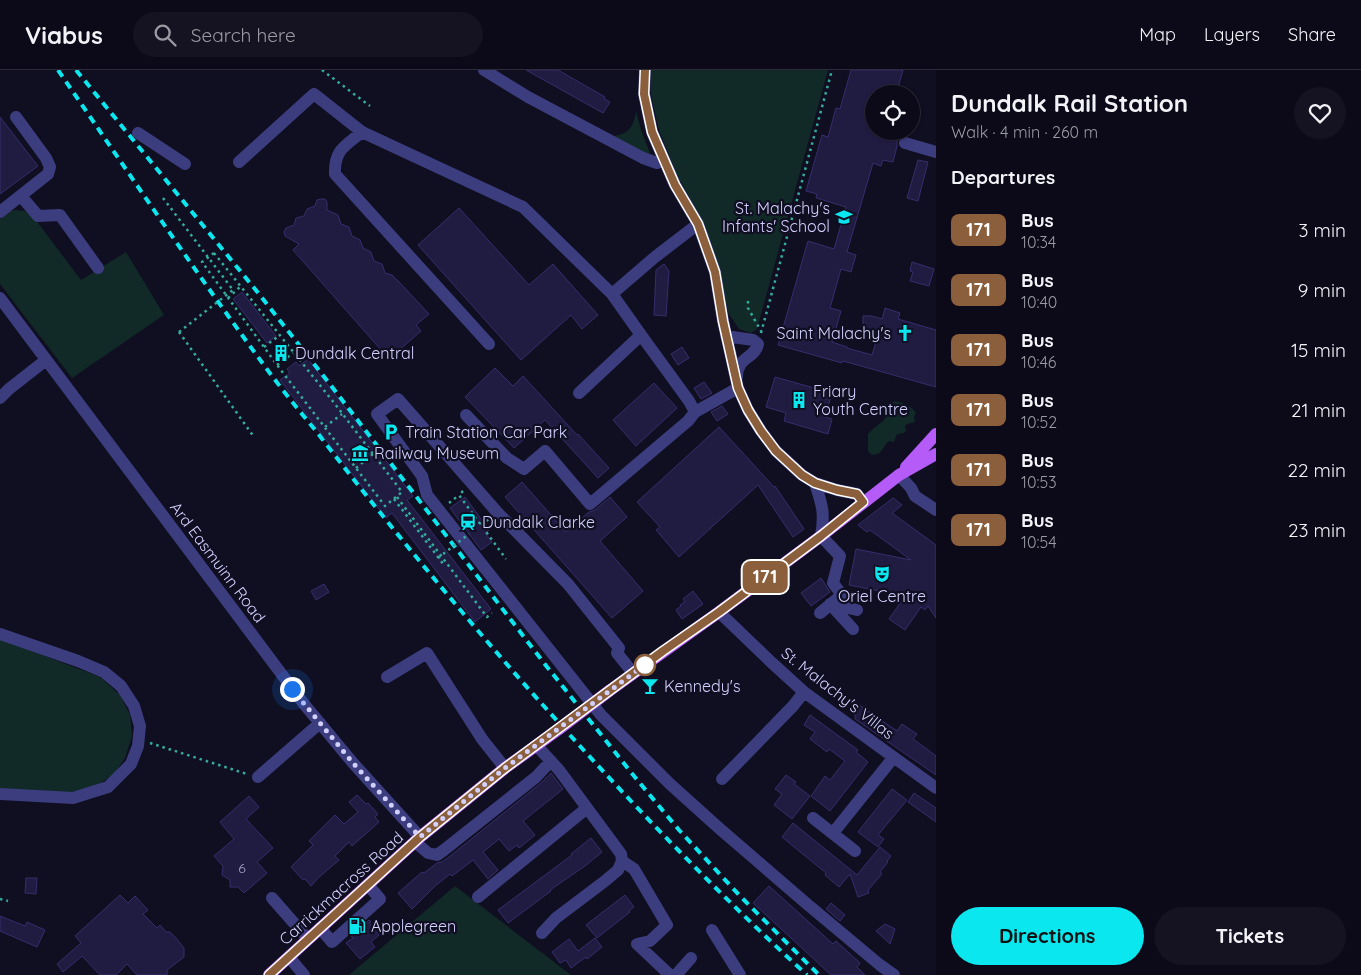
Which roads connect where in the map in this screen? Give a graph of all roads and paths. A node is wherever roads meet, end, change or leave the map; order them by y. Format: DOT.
graph roads {
  1 [pos="322,70"];
  2 [pos="484,70"];
  3 [pos="645,70"];
  4 [pos="832,70"];
  5 [pos="370,106"];
  6 [pos="16,118"];
  7 [pos="362,132"];
  8 [pos="138,133"];
  9 [pos="904,143"];
  10 [pos="936,152"];
  11 [pos="664,160"];
  12 [pos="238,162"];
  13 [pos="185,164"];
  14 [pos="22,196"];
  15 [pos="163,198"];
  16 [pos="0,212"];
  17 [pos="698,224"];
  18 [pos="208,258"];
  19 [pos="98,268"];
  20 [pos="241,286"];
  21 [pos="612,294"];
  22 [pos="0,298"];
  23 [pos="228,298"];
  24 [pos="748,301"];
  25 [pos="280,335"];
  26 [pos="641,335"];
  27 [pos="726,336"];
  28 [pos="760,338"];
  29 [pos="489,344"];
  30 [pos="264,347"];
  31 [pos="294,352"];
  32 [pos="46,360"];
  33 [pos="277,366"];
  34 [pos="737,384"];
  35 [pos="579,392"];
  36 [pos="0,398"];
  37 [pos="695,412"];
  38 [pos="342,414"];
  39 [pos="466,415"];
  40 [pos="324,428"];
  41 [pos="936,434"];
  42 [pos="254,437"];
  43 [pos="373,454"];
  44 [pos="936,454"];
  45 [pos="356,468"];
  46 [pos="899,475"];
  47 [pos="815,483"];
  48 [pos="464,489"];
  49 [pos="395,498"];
  50 [pos="863,502"];
  51 [pos="384,506"];
  52 [pos="381,509"];
  53 [pos="936,510"];
  54 [pos="469,534"];
  55 [pos="821,536"];
  56 [pos="438,558"];
  57 [pos="506,559"];
  58 [pos="444,565"];
  59 [pos="830,604"];
  60 [pos="857,610"];
  61 [pos="719,612"];
  62 [pos="492,613"];
  63 [pos="820,613"];
  64 [pos="853,630"];
  65 [pos="0,634"];
  66 [pos="634,673"];
  67 [pos="386,678"];
  68 [pos="804,692"];
  69 [pos="320,723"];
  70 [pos="139,740"];
  71 [pos="538,745"];
  72 [pos="894,758"];
  73 [pos="551,761"];
  74 [pos="505,768"];
  75 [pos="258,777"];
  76 [pos="722,779"];
  77 [pos="936,788"];
  78 [pos="0,794"];
  79 [pos="587,808"];
  80 [pos="813,818"];
  81 [pos="833,834"];
  82 [pos="418,839"];
  83 [pos="855,851"];
  84 [pos="622,861"];
  85 [pos="368,885"];
  86 [pos="478,897"];
  87 [pos="272,898"];
  88 [pos="0,899"];
  89 [pos="8,901"];
  90 [pos="320,928"];
  91 [pos="712,930"];
  92 [pos="542,933"];
  93 [pos="308,939"];
  94 [pos="290,957"];
  95 [pos="691,958"];
  96 [pos="269,975"];
  97 [pos="304,975"];
  98 [pos="670,975"];
  99 [pos="676,975"];
  100 [pos="740,975"];
  101 [pos="894,975"];
  1 -- 5 [label="path"];
  2 -- 11 [label="street"];
  3 -- 11 [label="street"];
  4 -- 28 [label="path"];
  6 -- 14 [label="street"];
  7 -- 12 [label="street"];
  7 -- 21 [label="street"];
  7 -- 29 [label="street"];
  8 -- 13 [label="street"];
  9 -- 10 [label="street"];
  11 -- 17 [label="street"];
  14 -- 16 [label="street"];
  14 -- 19 [label="street"];
  15 -- 18 [label="path"];
  17 -- 21 [label="street"];
  17 -- 27 [label="street"];
  18 -- 20 [label="path"];
  18 -- 23 [label="path"];
  18 -- 42 [label="path, bridge"];
  20 -- 23 [label="path"];
  20 -- 25 [label="path"];
  21 -- 26 [label="street"];
  22 -- 32 [label="street, Ard Easmuinn Road"];
  23 -- 30 [label="path"];
  24 -- 28 [label="path"];
  25 -- 30 [label="path"];
  25 -- 31 [label="path"];
  26 -- 35 [label="street"];
  26 -- 37 [label="street"];
  27 -- 28 [label="street"];
  27 -- 34 [label="street"];
  28 -- 34 [label="street"];
  30 -- 33 [label="path"];
  31 -- 33 [label="path"];
  31 -- 38 [label="path"];
  32 -- 36 [label="street"];
  32 -- 69 [label="street, Ard Easmuinn Road"];
  33 -- 40 [label="path"];
  34 -- 37 [label="street"];
  34 -- 47 [label="street"];
  37 -- 39 [label="street"];
  38 -- 40 [label="path"];
  38 -- 43 [label="path"];
  40 -- 45 [label="path"];
  41 -- 46 [label="main road"];
  43 -- 45 [label="path"];
  43 -- 49 [label="path"];
  44 -- 46 [label="main road"];
  45 -- 51 [label="path"];
  46 -- 50 [label="main road"];
  46 -- 53 [label="street"];
  47 -- 50 [label="street"];
  47 -- 55 [label="street"];
  48 -- 57 [label="path"];
  49 -- 51 [label="path"];
  49 -- 56 [label="path"];
  49 -- 62 [label="path"];
  50 -- 55 [label="main road"];
  51 -- 52 [label="path"];
  54 -- 56 [label="path, bridge"];
  55 -- 59 [label="street"];
  55 -- 61 [label="main road"];
  56 -- 58 [label="path"];
  59 -- 60 [label="street"];
  59 -- 63 [label="street"];
  59 -- 64 [label="street"];
  61 -- 66 [label="main road"];
  61 -- 68 [label="street, St. Malachy's Villas"];
  65 -- 70 [label="street"];
  66 -- 71 [label="main road, bridge"];
  66 -- 101 [label="street"];
  67 -- 74 [label="street"];
  68 -- 72 [label="street, St. Malachy's Villas"];
  68 -- 76 [label="street"];
  69 -- 75 [label="street"];
  69 -- 82 [label="street, Ard Easmuinn Road"];
  70 -- 75 [label="path"];
  70 -- 78 [label="street"];
  71 -- 73 [label="street"];
  71 -- 74 [label="main road, Carrickmacross Road"];
  72 -- 77 [label="street, St. Malachy's Villas"];
  72 -- 81 [label="street, St. Malachy's Villas"];
  73 -- 79 [label="street"];
  73 -- 82 [label="street, Ard Easmuinn Road"];
  74 -- 82 [label="main road, Carrickmacross Road"];
  79 -- 84 [label="street"];
  79 -- 86 [label="street"];
  80 -- 81 [label="street"];
  81 -- 83 [label="street"];
  82 -- 85 [label="main road, Carrickmacross Road"];
  84 -- 92 [label="street"];
  84 -- 98 [label="street"];
  85 -- 90 [label="main road, Carrickmacross Road"];
  85 -- 90 [label="street"];
  87 -- 93 [label="street"];
  88 -- 89 [label="path"];
  90 -- 93 [label="main road, Carrickmacross Road"];
  91 -- 100 [label="street"];
  93 -- 94 [label="main road, Carrickmacross Road"];
  94 -- 96 [label="main road, Carrickmacross Road"];
  94 -- 97 [label="street"];
  95 -- 99 [label="street"];
}
